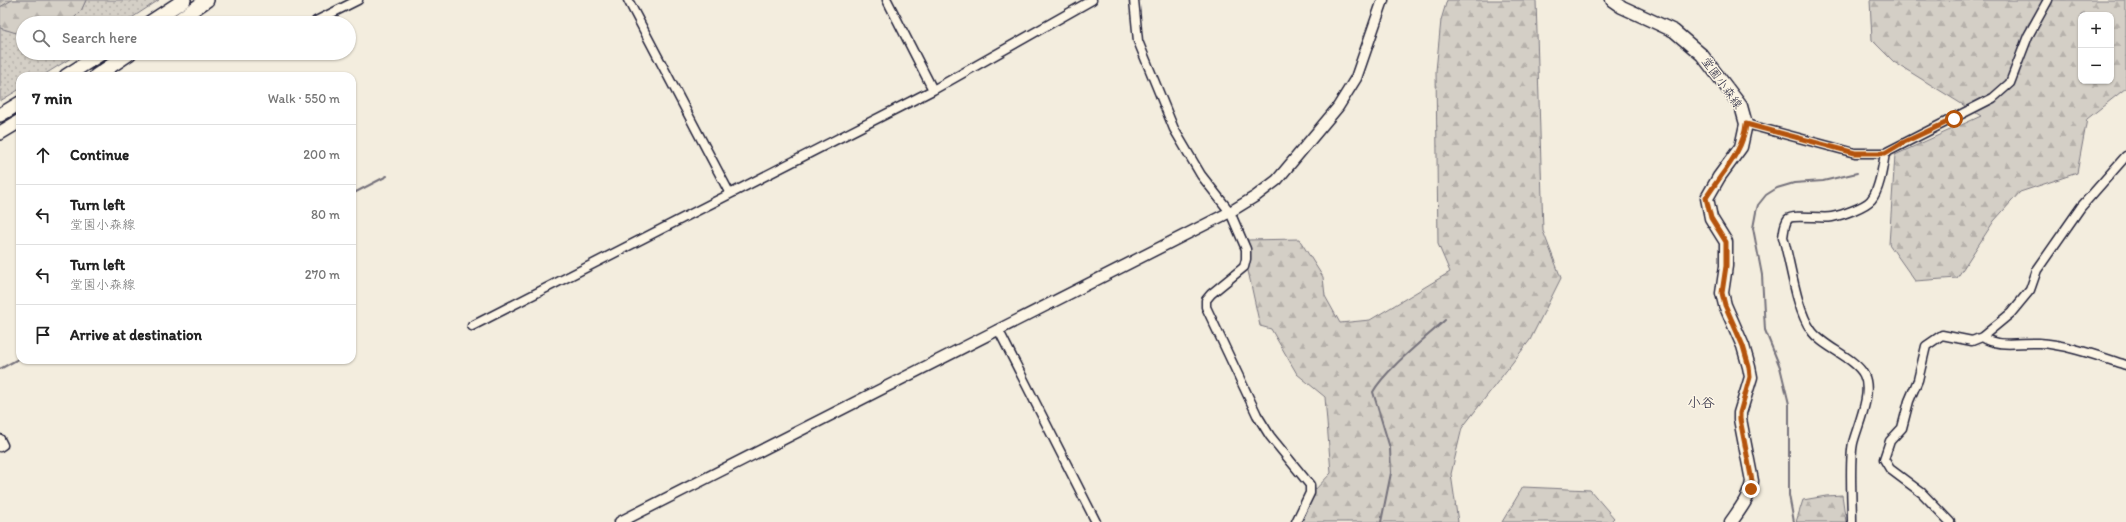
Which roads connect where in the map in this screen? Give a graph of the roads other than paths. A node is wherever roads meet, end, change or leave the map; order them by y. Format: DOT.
graph roads {
  1 [pos="184,0"];
  2 [pos="207,0"];
  3 [pos="358,0"];
  4 [pos="628,0"];
  5 [pos="887,0"];
  6 [pos="1090,0"];
  7 [pos="1134,0"];
  8 [pos="1383,0"];
  9 [pos="1612,0"];
  10 [pos="2048,0"];
  11 [pos="160,16"];
  12 [pos="184,16"];
  13 [pos="326,16"];
  14 [pos="91,60"];
  15 [pos="120,60"];
  16 [pos="72,72"];
  17 [pos="102,72"];
  18 [pos="933,90"];
  19 [pos="16,105"];
  20 [pos="0,115"];
  21 [pos="16,123"];
  22 [pos="1746,124"];
  23 [pos="0,133"];
  24 [pos="1885,153"];
  25 [pos="2126,156"];
  26 [pos="730,194"];
  27 [pos="1230,212"];
  28 [pos="472,326"];
  29 [pos="998,329"];
  30 [pos="1982,337"];
  31 [pos="2126,365"];
  32 [pos="0,439"];
  33 [pos="0,447"];
  34 [pos="620,522"];
  35 [pos="1096,522"];
  36 [pos="1296,522"];
  37 [pos="1731,522"];
  38 [pos="1852,522"];
  39 [pos="1950,522"];
  1 -- 11 [label="main road"];
  2 -- 12 [label="main road"];
  3 -- 13 [label="street"];
  4 -- 26 [label="street"];
  5 -- 18 [label="street"];
  6 -- 18 [label="street"];
  7 -- 27 [label="street"];
  8 -- 27 [label="street"];
  9 -- 22 [label="main road, 堂園小森線"];
  10 -- 24 [label="street"];
  14 -- 16 [label="main road"];
  15 -- 17 [label="main road"];
  18 -- 26 [label="street"];
  19 -- 20 [label="main road"];
  21 -- 23 [label="main road"];
  22 -- 24 [label="street"];
  22 -- 37 [label="main road, 堂園小森線"];
  24 -- 38 [label="street"];
  25 -- 30 [label="street"];
  26 -- 28 [label="street"];
  27 -- 29 [label="street"];
  27 -- 36 [label="street"];
  29 -- 34 [label="street"];
  29 -- 35 [label="street"];
  30 -- 31 [label="street"];
  30 -- 39 [label="street"];
  32 -- 33 [label="street"];
}
